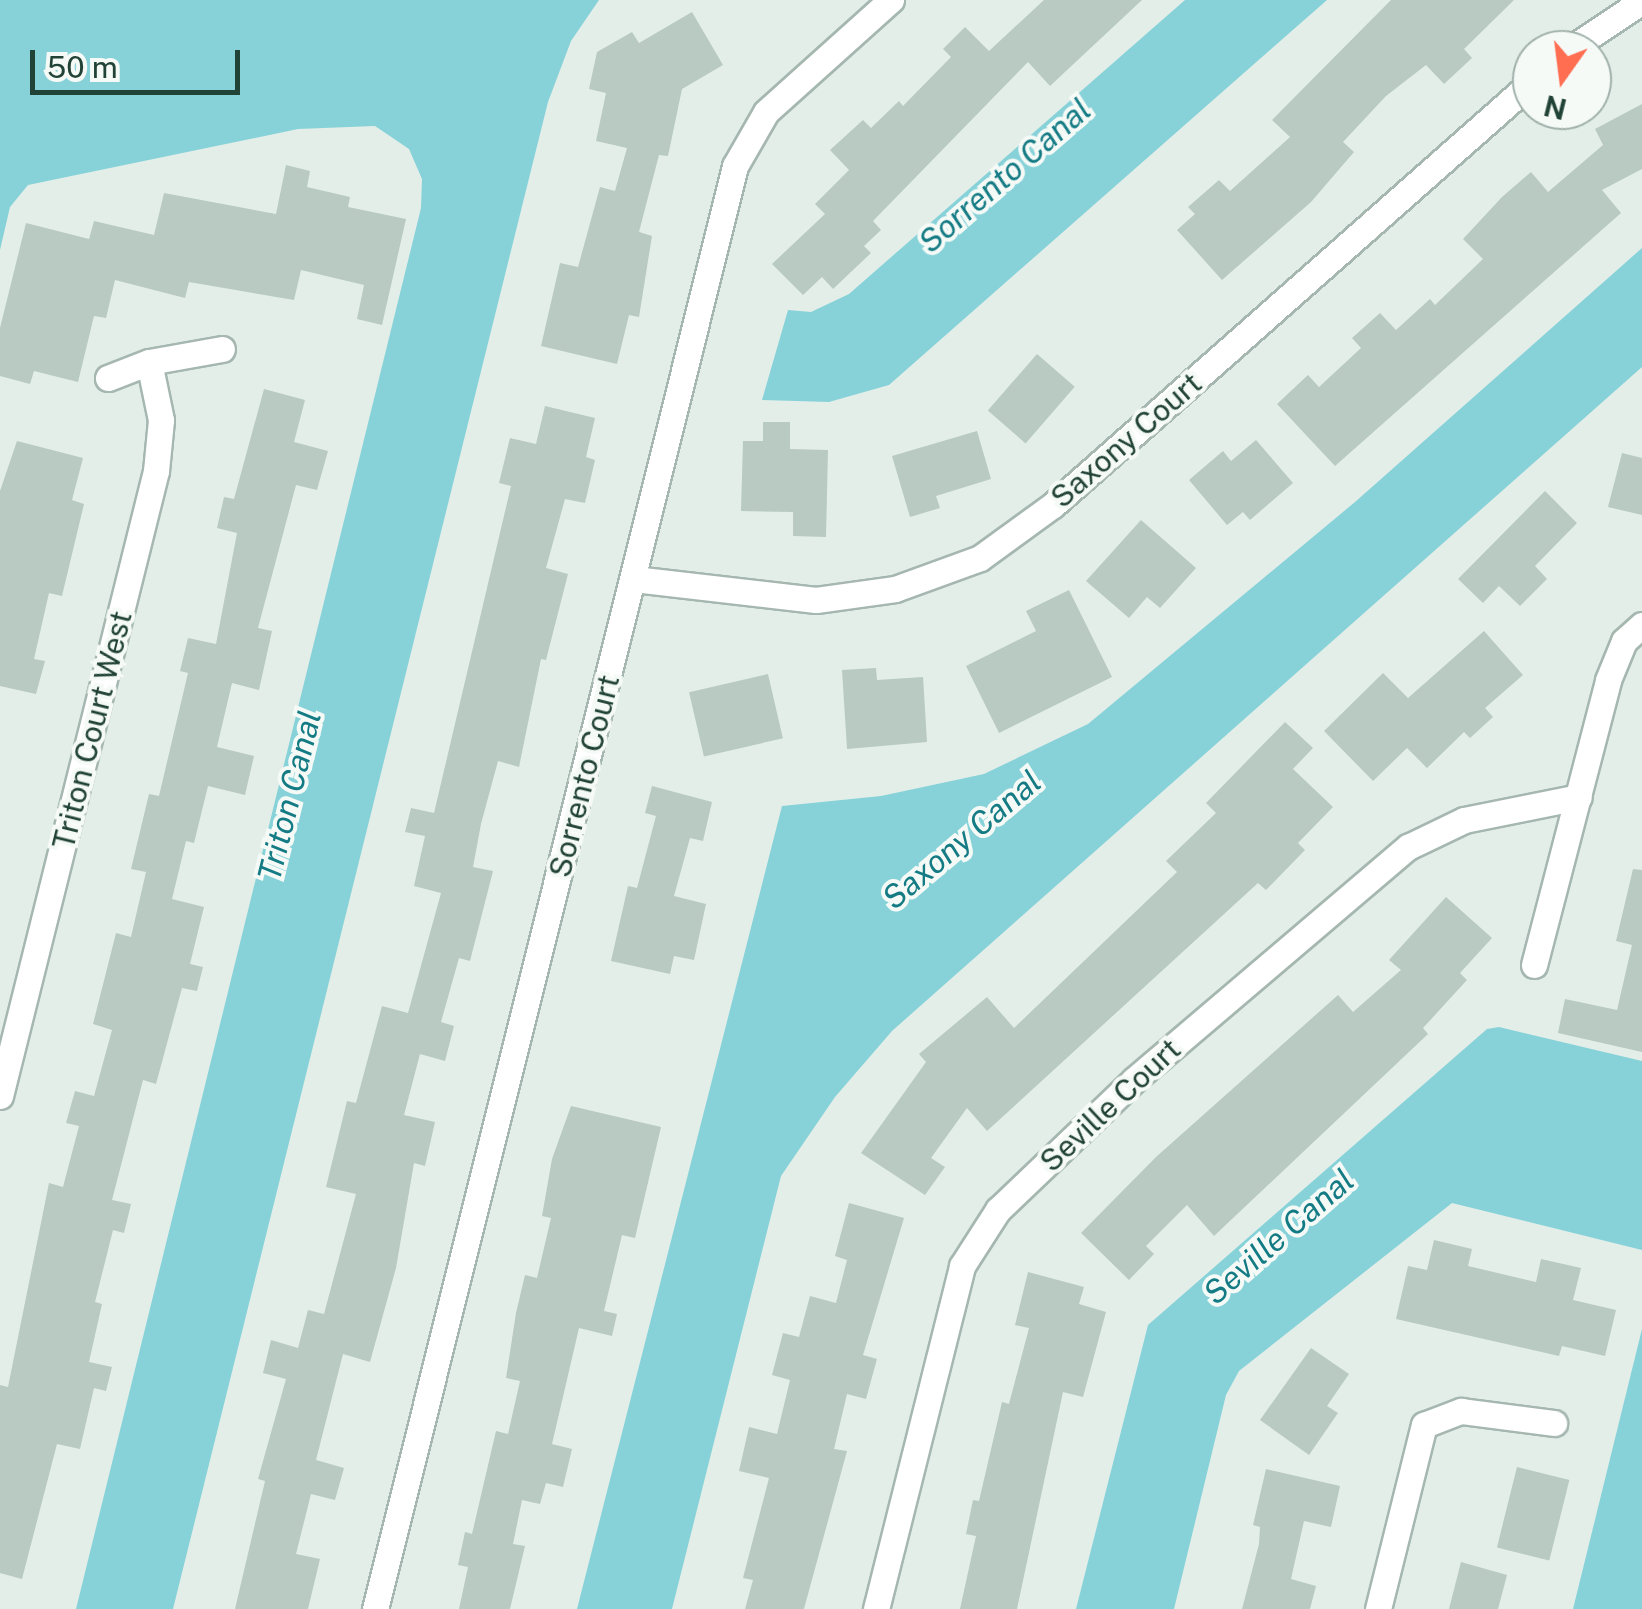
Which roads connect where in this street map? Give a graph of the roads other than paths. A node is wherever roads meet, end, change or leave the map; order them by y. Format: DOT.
graph roads {
  1 [pos="891,0"];
  2 [pos="1642,1"];
  3 [pos="1598,30"];
  4 [pos="1512,100"];
  5 [pos="222,349"];
  6 [pos="148,362"];
  7 [pos="108,378"];
  8 [pos="634,579"];
  9 [pos="1642,625"];
  10 [pos="1579,797"];
  11 [pos="1534,965"];
  12 [pos="0,1096"];
  13 [pos="1554,1423"];
  14 [pos="376,1609"];
  15 [pos="876,1609"];
  16 [pos="1378,1609"];
  1 -- 8 [label="street, Sorrento Court"];
  2 -- 3 [label="street"];
  4 -- 8 [label="street, Saxony Court"];
  5 -- 6 [label="street"];
  6 -- 7 [label="street"];
  6 -- 12 [label="street, Triton Court West"];
  8 -- 14 [label="street, Sorrento Court"];
  9 -- 10 [label="street"];
  10 -- 11 [label="street"];
  10 -- 15 [label="street, Seville Court"];
  13 -- 16 [label="street"];
}
